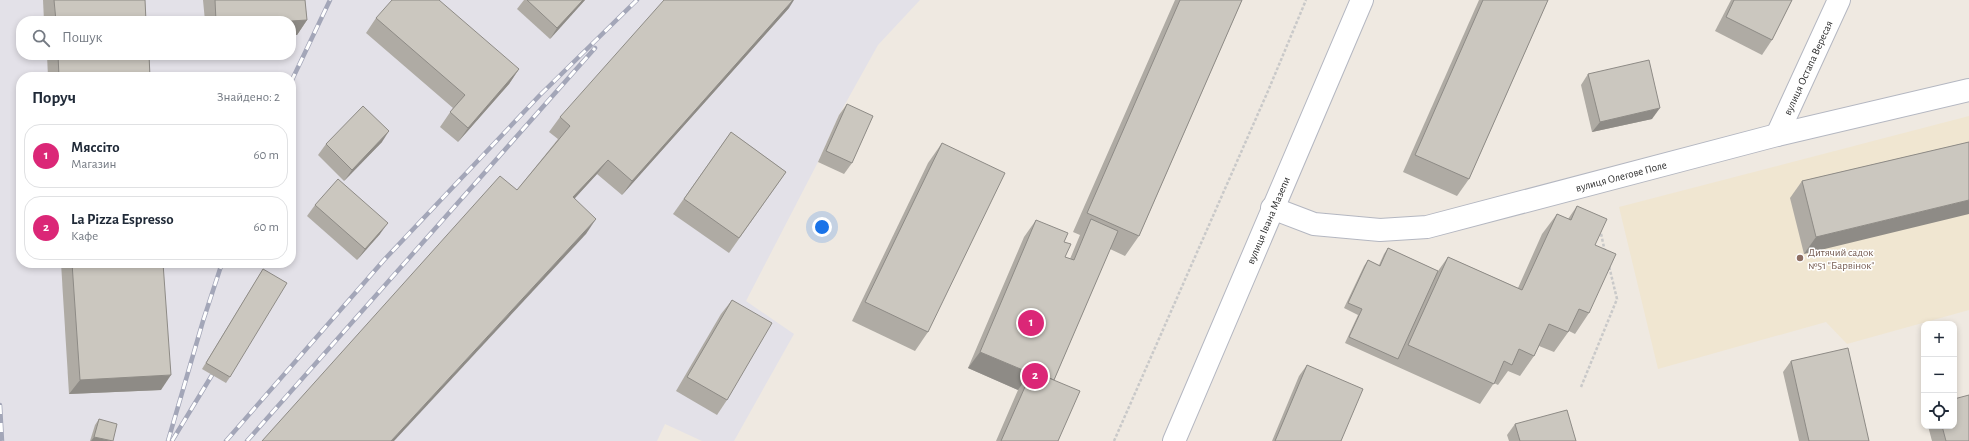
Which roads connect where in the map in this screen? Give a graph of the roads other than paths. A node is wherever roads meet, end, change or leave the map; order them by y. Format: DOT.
graph roads {
  1 [pos="1362,0"];
  2 [pos="1838,0"];
  3 [pos="1969,90"];
  4 [pos="1777,135"];
  5 [pos="1272,208"];
  6 [pos="1174,441"];
  1 -- 5 [label="street, вулиця Івана Мазепи"];
  2 -- 4 [label="street, вулиця Остапа Вересая"];
  3 -- 4 [label="street, вулиця Олегове Поле"];
  4 -- 5 [label="street, вулиця Олегове Поле"];
  5 -- 6 [label="street, вулиця Івана Мазепи"];
}
